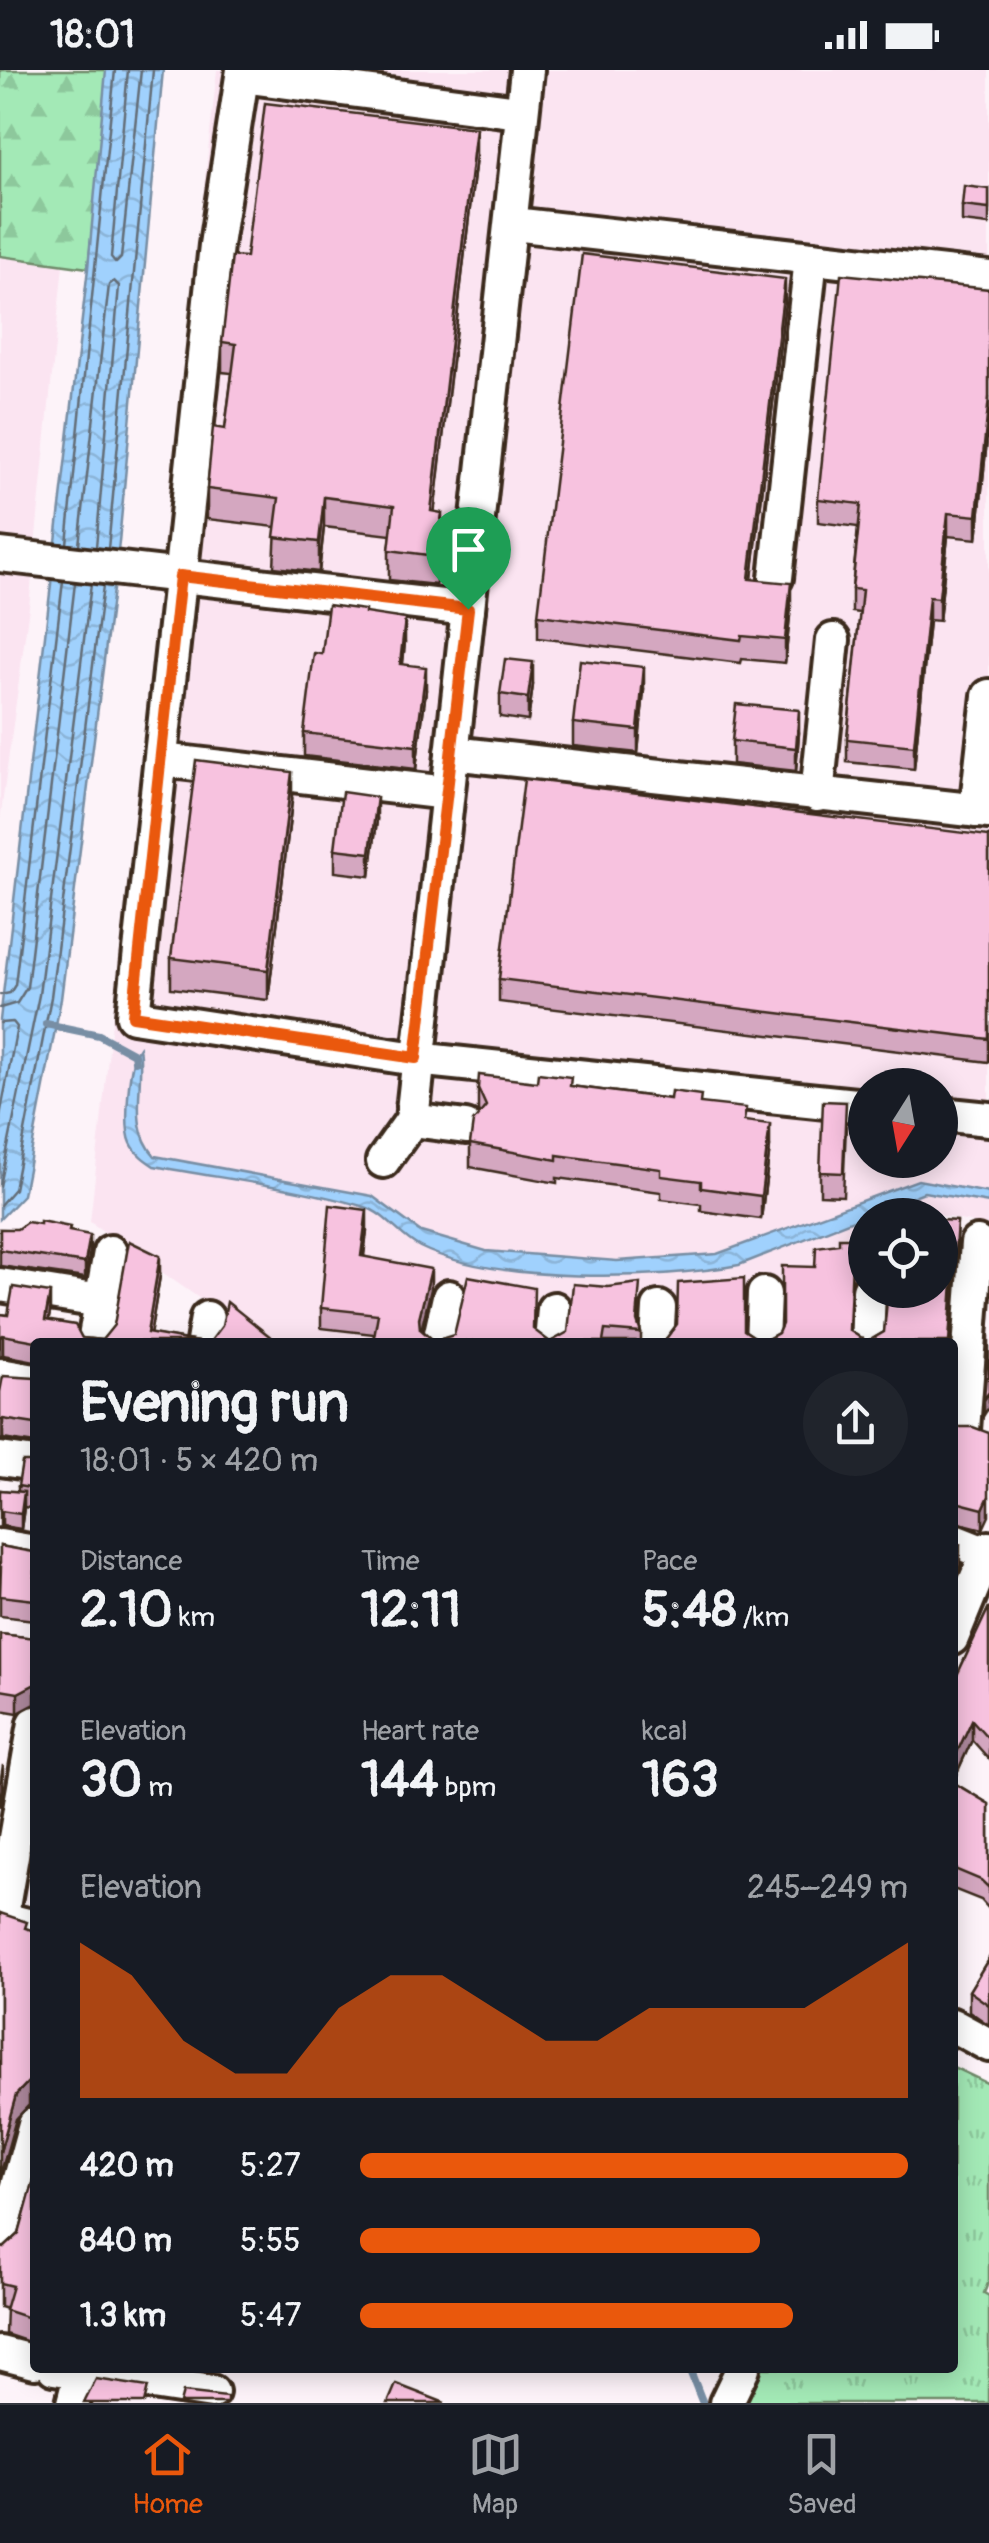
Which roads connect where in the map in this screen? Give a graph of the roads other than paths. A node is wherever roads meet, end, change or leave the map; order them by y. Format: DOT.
graph roads {
  1 [pos="526,70"];
  2 [pos="243,73"];
  3 [pos="519,112"];
  4 [pos="513,224"];
  5 [pos="812,258"];
  6 [pos="989,278"];
  7 [pos="0,555"];
  8 [pos="180,576"];
  9 [pos="776,578"];
  10 [pos="468,609"];
  11 [pos="833,640"];
  12 [pos="989,696"];
  13 [pos="452,753"];
  14 [pos="161,760"];
  15 [pos="447,793"];
  16 [pos="816,796"];
  17 [pos="982,811"];
  18 [pos="416,1058"];
  19 [pos="848,1104"];
  20 [pos="958,1116"];
  21 [pos="412,1120"];
  22 [pos="989,1120"];
  23 [pos="466,1127"];
  24 [pos="383,1161"];
  25 [pos="978,1243"];
  26 [pos="110,1252"];
  27 [pos="0,1284"];
  28 [pos="764,1294"];
  29 [pos="449,1297"];
  30 [pos="100,1301"];
  31 [pos="659,1308"];
  32 [pos="868,1308"];
  33 [pos="554,1309"];
  34 [pos="980,1318"];
  35 [pos="95,1338"];
  36 [pos="440,1338"];
  37 [pos="551,1338"];
  38 [pos="657,1338"];
  39 [pos="762,1338"];
  40 [pos="867,1338"];
  41 [pos="0,1375"];
  42 [pos="30,1380"];
  43 [pos="968,1432"];
  44 [pos="0,1459"];
  45 [pos="30,1463"];
  46 [pos="958,1542"];
  47 [pos="0,1546"];
  48 [pos="30,1551"];
  49 [pos="988,1551"];
  50 [pos="958,1624"];
  51 [pos="30,1751"];
  52 [pos="0,1918"];
  53 [pos="30,1926"];
  54 [pos="958,2028"];
  55 [pos="989,2046"];
  56 [pos="30,2148"];
  57 [pos="10,2243"];
  58 [pos="0,2353"];
  59 [pos="30,2361"];
  60 [pos="741,2373"];
  61 [pos="72,2378"];
  62 [pos="212,2392"];
  63 [pos="726,2403"];
  1 -- 3 [label="street"];
  2 -- 3 [label="street"];
  2 -- 8 [label="street"];
  3 -- 4 [label="street"];
  4 -- 5 [label="street"];
  4 -- 10 [label="street"];
  5 -- 6 [label="street"];
  5 -- 9 [label="street"];
  7 -- 8 [label="street"];
  8 -- 10 [label="street"];
  8 -- 14 [label="street"];
  10 -- 13 [label="street"];
  11 -- 16 [label="street"];
  12 -- 17 [label="street"];
  13 -- 15 [label="street"];
  13 -- 16 [label="street"];
  14 -- 15 [label="street"];
  14 -- 18 [label="street"];
  15 -- 18 [label="street"];
  16 -- 17 [label="street"];
  18 -- 19 [label="street"];
  18 -- 21 [label="street"];
  20 -- 22 [label="street"];
  21 -- 23 [label="street"];
  21 -- 24 [label="street"];
  25 -- 34 [label="street"];
  26 -- 30 [label="street"];
  27 -- 30 [label="street"];
  28 -- 39 [label="street"];
  29 -- 36 [label="street"];
  30 -- 35 [label="street"];
  31 -- 38 [label="street"];
  32 -- 40 [label="street"];
  33 -- 37 [label="street"];
  34 -- 43 [label="street"];
  41 -- 42 [label="street"];
  44 -- 45 [label="street"];
  46 -- 49 [label="street"];
  47 -- 48 [label="street"];
  49 -- 50 [label="street"];
  51 -- 52 [label="street"];
  52 -- 53 [label="street"];
  54 -- 55 [label="street"];
  56 -- 57 [label="street"];
  58 -- 59 [label="street"];
  60 -- 63 [label="street"];
  61 -- 62 [label="street"];
}
